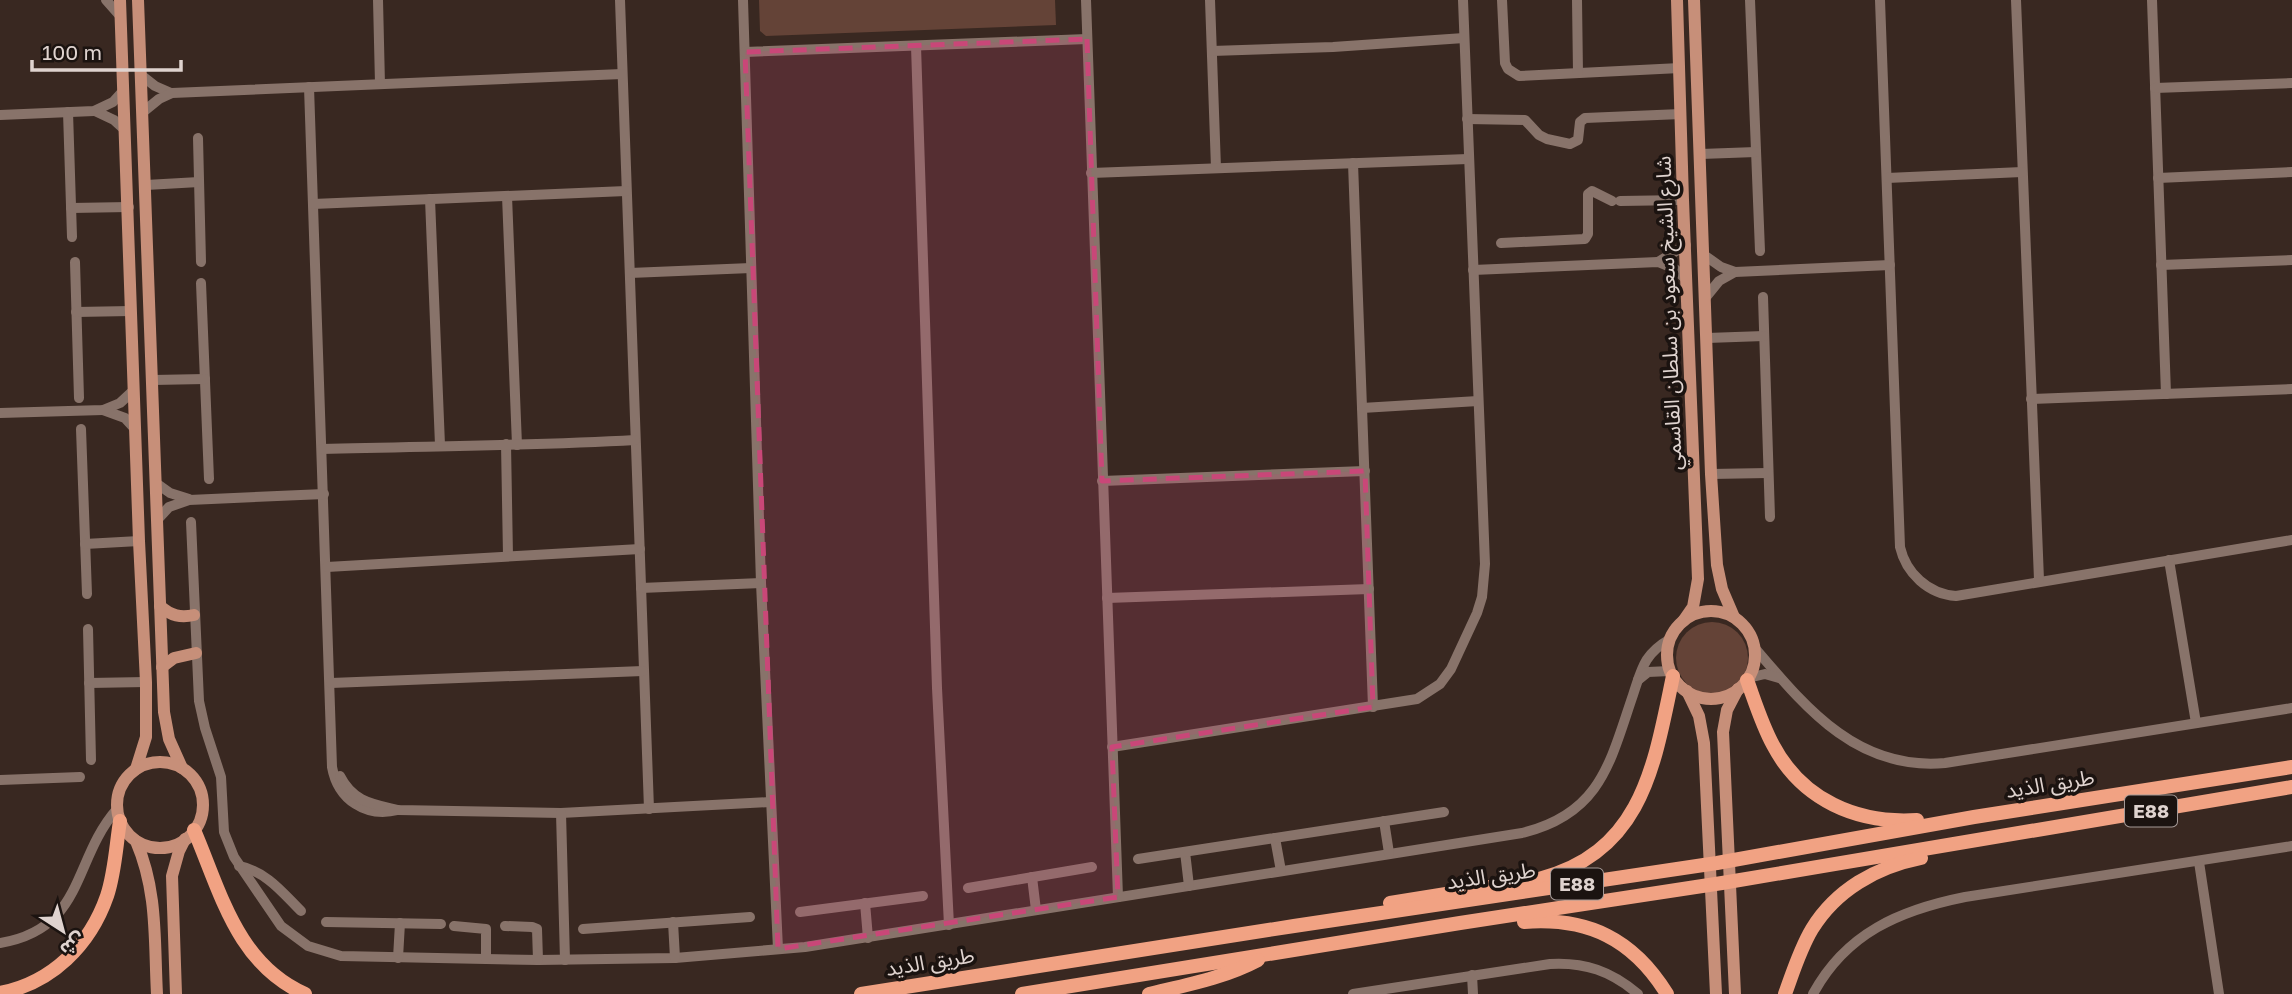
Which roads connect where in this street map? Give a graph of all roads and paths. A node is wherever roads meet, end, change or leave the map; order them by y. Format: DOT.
graph roads {
  1 [pos="106,0"];
  2 [pos="120,0"];
  3 [pos="138,0"];
  4 [pos="378,0"];
  5 [pos="620,0"];
  6 [pos="743,0"];
  7 [pos="1086,0"];
  8 [pos="1210,0"];
  9 [pos="1463,0"];
  10 [pos="1502,0"];
  11 [pos="1577,0"];
  12 [pos="1677,0"];
  13 [pos="1694,0"];
  14 [pos="1750,0"];
  15 [pos="1880,0"];
  16 [pos="2016,0"];
  17 [pos="2151,0"];
  18 [pos="121,17"];
  19 [pos="1464,38"];
  20 [pos="1087,39"];
  21 [pos="916,46"];
  22 [pos="1212,51"];
  23 [pos="745,52"];
  24 [pos="1680,68"];
  25 [pos="1578,73"];
  26 [pos="622,74"];
  27 [pos="141,75"];
  28 [pos="2292,83"];
  29 [pos="380,84"];
  30 [pos="309,87"];
  31 [pos="2155,88"];
  32 [pos="123,92"];
  33 [pos="172,93"];
  34 [pos="94,111"];
  35 [pos="68,112"];
  36 [pos="143,112"];
  37 [pos="0,114"];
  38 [pos="1681,114"];
  39 [pos="1466,119"];
  40 [pos="125,130"];
  41 [pos="198,138"];
  42 [pos="1756,152"];
  43 [pos="1701,154"];
  44 [pos="1468,159"];
  45 [pos="1353,163"];
  46 [pos="1216,169"];
  47 [pos="2022,172"];
  48 [pos="1091,173"];
  49 [pos="2292,173"];
  50 [pos="1887,178"];
  51 [pos="2158,178"];
  52 [pos="199,182"];
  53 [pos="146,185"];
  54 [pos="626,191"];
  55 [pos="508,196"];
  56 [pos="430,200"];
  57 [pos="1683,200"];
  58 [pos="313,204"];
  59 [pos="129,207"];
  60 [pos="71,208"];
  61 [pos="72,237"];
  62 [pos="1501,243"];
  63 [pos="1686,244"];
  64 [pos="1759,251"];
  65 [pos="1704,255"];
  66 [pos="149,256"];
  67 [pos="2292,260"];
  68 [pos="75,262"];
  69 [pos="201,262"];
  70 [pos="1658,262"];
  71 [pos="1890,265"];
  72 [pos="2161,265"];
  73 [pos="751,268"];
  74 [pos="1473,270"];
  75 [pos="1735,272"];
  76 [pos="630,273"];
  77 [pos="1688,281"];
  78 [pos="201,283"];
  79 [pos="1706,297"];
  80 [pos="1763,297"];
  81 [pos="131,311"];
  82 [pos="76,313"];
  83 [pos="1764,336"];
  84 [pos="1707,338"];
  85 [pos="205,379"];
  86 [pos="153,380"];
  87 [pos="2292,389"];
  88 [pos="134,390"];
  89 [pos="2166,394"];
  90 [pos="79,398"];
  91 [pos="2031,399"];
  92 [pos="1478,401"];
  93 [pos="1362,408"];
  94 [pos="103,410"];
  95 [pos="0,414"];
  96 [pos="81,429"];
  97 [pos="136,430"];
  98 [pos="635,440"];
  99 [pos="440,445"];
  100 [pos="511,445"];
  101 [pos="322,449"];
  102 [pos="1364,471"];
  103 [pos="1768,473"];
  104 [pos="1711,474"];
  105 [pos="209,479"];
  106 [pos="1102,481"];
  107 [pos="156,483"];
  108 [pos="324,494"];
  109 [pos="189,500"];
  110 [pos="1770,517"];
  111 [pos="157,520"];
  112 [pos="191,522"];
  113 [pos="2292,540"];
  114 [pos="139,541"];
  115 [pos="85,544"];
  116 [pos="640,549"];
  117 [pos="508,556"];
  118 [pos="2169,560"];
  119 [pos="327,566"];
  120 [pos="2039,580"];
  121 [pos="761,583"];
  122 [pos="641,588"];
  123 [pos="1369,589"];
  124 [pos="88,594"];
  125 [pos="1107,598"];
  126 [pos="160,606"];
  127 [pos="194,615"];
  128 [pos="1734,617"];
  129 [pos="1684,621"];
  130 [pos="88,629"];
  131 [pos="1670,639"];
  132 [pos="1754,647"];
  133 [pos="196,653"];
  134 [pos="162,667"];
  135 [pos="643,671"];
  136 [pos="1672,673"];
  137 [pos="1781,679"];
  138 [pos="146,682"];
  139 [pos="1744,682"];
  140 [pos="89,683"];
  141 [pos="331,683"];
  142 [pos="1636,684"];
  143 [pos="1687,691"];
  144 [pos="1373,707"];
  145 [pos="2292,708"];
  146 [pos="2196,723"];
  147 [pos="1112,747"];
  148 [pos="91,760"];
  149 [pos="2292,767"];
  150 [pos="182,768"];
  151 [pos="136,769"];
  152 [pos="80,777"];
  153 [pos="0,780"];
  154 [pos="2292,787"];
  155 [pos="771,802"];
  156 [pos="649,809"];
  157 [pos="1444,812"];
  158 [pos="561,813"];
  159 [pos="118,815"];
  160 [pos="1974,817"];
  161 [pos="1384,821"];
  162 [pos="2010,834"];
  163 [pos="190,835"];
  164 [pos="1275,838"];
  165 [pos="136,841"];
  166 [pos="2292,846"];
  167 [pos="1185,852"];
  168 [pos="1389,853"];
  169 [pos="1139,859"];
  170 [pos="2199,862"];
  171 [pos="239,866"];
  172 [pos="1092,867"];
  173 [pos="1281,872"];
  174 [pos="1032,877"];
  175 [pos="1189,886"];
  176 [pos="968,888"];
  177 [pos="923,896"];
  178 [pos="1118,897"];
  179 [pos="865,903"];
  180 [pos="301,911"];
  181 [pos="1036,911"];
  182 [pos="800,912"];
  183 [pos="750,917"];
  184 [pos="326,922"];
  185 [pos="673,922"];
  186 [pos="400,923"];
  187 [pos="441,924"];
  188 [pos="949,925"];
  189 [pos="454,926"];
  190 [pos="505,926"];
  191 [pos="1294,926"];
  192 [pos="583,929"];
  193 [pos="868,938"];
  194 [pos="0,943"];
  195 [pos="778,949"];
  196 [pos="1297,949"];
  197 [pos="1267,954"];
  198 [pos="398,958"];
  199 [pos="675,958"];
  200 [pos="486,959"];
  201 [pos="538,960"];
  202 [pos="565,960"];
  203 [pos="1472,975"];
  204 [pos="0,993"];
  205 [pos="157,994"];
  206 [pos="176,994"];
  207 [pos="305,994"];
  208 [pos="861,994"];
  209 [pos="1022,994"];
  210 [pos="1149,994"];
  211 [pos="1353,994"];
  212 [pos="1473,994"];
  213 [pos="1638,994"];
  214 [pos="1667,994"];
  215 [pos="1716,994"];
  216 [pos="1735,994"];
  217 [pos="1785,994"];
  218 [pos="1813,994"];
  219 [pos="2219,994"];
  1 -- 18 [label="street"];
  2 -- 18 [label="main road"];
  3 -- 27 [label="main road"];
  4 -- 29 [label="street"];
  5 -- 26 [label="street"];
  6 -- 23 [label="street"];
  7 -- 20 [label="street"];
  8 -- 22 [label="street"];
  9 -- 19 [label="street"];
  10 -- 25 [label="street"];
  11 -- 25 [label="street"];
  12 -- 24 [label="main road, شارع الشيخ سعود بن سلطان القاسمي"];
  13 -- 43 [label="main road, شارع الشيخ سعود بن سلطان القاسمي"];
  14 -- 42 [label="street"];
  15 -- 50 [label="street"];
  16 -- 47 [label="street"];
  17 -- 31 [label="street"];
  18 -- 32 [label="main road"];
  19 -- 22 [label="street"];
  19 -- 39 [label="street"];
  20 -- 21 [label="street"];
  20 -- 48 [label="street"];
  21 -- 23 [label="street"];
  21 -- 188 [label="street"];
  22 -- 46 [label="street"];
  23 -- 73 [label="street"];
  24 -- 25 [label="street"];
  24 -- 38 [label="main road, شارع الشيخ سعود بن سلطان القاسمي"];
  26 -- 29 [label="street"];
  26 -- 54 [label="street"];
  27 -- 33 [label="street"];
  27 -- 36 [label="main road"];
  28 -- 31 [label="street"];
  29 -- 30 [label="street"];
  30 -- 33 [label="street"];
  30 -- 58 [label="street"];
  31 -- 51 [label="street"];
  32 -- 34 [label="street"];
  32 -- 40 [label="main road"];
  33 -- 36 [label="street"];
  34 -- 35 [label="street"];
  34 -- 40 [label="street"];
  35 -- 37 [label="street"];
  35 -- 60 [label="street"];
  36 -- 53 [label="main road"];
  38 -- 39 [label="street"];
  38 -- 57 [label="main road, شارع الشيخ سعود بن سلطان القاسمي"];
  39 -- 44 [label="street"];
  40 -- 59 [label="main road"];
  41 -- 52 [label="street"];
  42 -- 43 [label="street"];
  42 -- 64 [label="street"];
  43 -- 65 [label="main road, شارع الشيخ سعود بن سلطان القاسمي"];
  44 -- 45 [label="street"];
  44 -- 74 [label="street"];
  45 -- 46 [label="street"];
  45 -- 93 [label="street"];
  46 -- 48 [label="street"];
  47 -- 50 [label="street"];
  47 -- 91 [label="street"];
  48 -- 106 [label="street"];
  49 -- 51 [label="street"];
  50 -- 71 [label="street"];
  51 -- 72 [label="street"];
  52 -- 53 [label="street"];
  52 -- 69 [label="street"];
  53 -- 66 [label="main road"];
  54 -- 55 [label="street"];
  54 -- 76 [label="street"];
  55 -- 56 [label="street"];
  55 -- 100 [label="street"];
  56 -- 58 [label="street"];
  56 -- 99 [label="street"];
  57 -- 62 [label="street"];
  57 -- 63 [label="main road, شارع الشيخ سعود بن سلطان القاسمي"];
  58 -- 101 [label="street"];
  59 -- 60 [label="street"];
  59 -- 66 [label="main road"];
  59 -- 81 [label="main road"];
  60 -- 61 [label="street"];
  63 -- 70 [label="street"];
  63 -- 77 [label="main road, شارع الشيخ سعود بن سلطان القاسمي"];
  65 -- 75 [label="street"];
  65 -- 79 [label="main road, شارع الشيخ سعود بن سلطان القاسمي"];
  66 -- 86 [label="main road"];
  67 -- 72 [label="street"];
  68 -- 82 [label="street"];
  70 -- 74 [label="street"];
  70 -- 77 [label="street"];
  71 -- 75 [label="street"];
  71 -- 120 [label="street"];
  72 -- 89 [label="street"];
  73 -- 76 [label="street"];
  73 -- 121 [label="street"];
  74 -- 92 [label="street"];
  75 -- 79 [label="street"];
  76 -- 98 [label="street"];
  77 -- 79 [label="main road"];
  77 -- 129 [label="main road, شارع الشيخ سعود بن سلطان القاسمي"];
  78 -- 85 [label="street"];
  79 -- 84 [label="main road, شارع الشيخ سعود بن سلطان القاسمي"];
  80 -- 83 [label="street"];
  81 -- 82 [label="street"];
  81 -- 88 [label="main road"];
  82 -- 90 [label="street"];
  83 -- 84 [label="street"];
  83 -- 103 [label="street"];
  84 -- 104 [label="main road, شارع الشيخ سعود بن سلطان القاسمي"];
  85 -- 86 [label="street"];
  85 -- 105 [label="street"];
  86 -- 107 [label="main road"];
  87 -- 89 [label="street"];
  88 -- 94 [label="street"];
  88 -- 97 [label="main road"];
  89 -- 91 [label="street"];
  91 -- 120 [label="street"];
  92 -- 93 [label="street"];
  92 -- 144 [label="street"];
  93 -- 102 [label="street"];
  94 -- 95 [label="street"];
  94 -- 97 [label="street"];
  96 -- 115 [label="street"];
  97 -- 114 [label="main road"];
  98 -- 100 [label="street"];
  98 -- 116 [label="street"];
  99 -- 100 [label="street"];
  99 -- 101 [label="street"];
  100 -- 117 [label="street"];
  101 -- 108 [label="street"];
  102 -- 106 [label="street"];
  102 -- 123 [label="street"];
  103 -- 104 [label="street"];
  103 -- 110 [label="street"];
  104 -- 128 [label="main road, شارع الشيخ سعود بن سلطان القاسمي"];
  106 -- 125 [label="street"];
  107 -- 109 [label="street"];
  107 -- 111 [label="main road"];
  108 -- 109 [label="street"];
  108 -- 119 [label="street"];
  109 -- 111 [label="street"];
  111 -- 126 [label="main road"];
  112 -- 127 [label="street"];
  113 -- 118 [label="street"];
  114 -- 115 [label="street"];
  114 -- 138 [label="main road"];
  115 -- 124 [label="street"];
  116 -- 117 [label="street"];
  116 -- 122 [label="street"];
  117 -- 119 [label="street"];
  118 -- 120 [label="street"];
  118 -- 146 [label="street"];
  119 -- 141 [label="street"];
  121 -- 122 [label="street"];
  121 -- 155 [label="street"];
  122 -- 135 [label="street"];
  123 -- 125 [label="street"];
  123 -- 144 [label="street"];
  125 -- 147 [label="street"];
  126 -- 127 [label="main road"];
  126 -- 134 [label="main road"];
  127 -- 133 [label="street"];
  128 -- 129 [label="main road"];
  128 -- 132 [label="main road"];
  129 -- 131 [label="main road"];
  130 -- 140 [label="street"];
  131 -- 136 [label="main road"];
  131 -- 142 [label="street"];
  132 -- 137 [label="street"];
  132 -- 139 [label="main road"];
  133 -- 134 [label="main road"];
  133 -- 171 [label="street"];
  134 -- 150 [label="main road"];
  135 -- 141 [label="street"];
  135 -- 156 [label="street"];
  136 -- 142 [label="street"];
  136 -- 143 [label="main road"];
  136 -- 191 [label="highway"];
  137 -- 139 [label="street"];
  137 -- 146 [label="street"];
  138 -- 140 [label="street"];
  138 -- 151 [label="main road"];
  139 -- 143 [label="main road"];
  139 -- 160 [label="highway"];
  139 -- 216 [label="main road"];
  140 -- 148 [label="street"];
  141 -- 158 [label="street"];
  142 -- 168 [label="street"];
  143 -- 215 [label="main road"];
  144 -- 147 [label="street"];
  145 -- 146 [label="street"];
  147 -- 178 [label="street"];
  149 -- 160 [label="highway, طريق الذيد / E88"];
  150 -- 151 [label="main road"];
  150 -- 163 [label="main road"];
  151 -- 159 [label="main road"];
  152 -- 153 [label="street"];
  154 -- 162 [label="highway, طريق الذيد / E88"];
  155 -- 156 [label="street"];
  155 -- 195 [label="street"];
  156 -- 158 [label="street"];
  157 -- 161 [label="street"];
  158 -- 202 [label="street"];
  159 -- 165 [label="main road"];
  159 -- 194 [label="street"];
  159 -- 204 [label="highway"];
  160 -- 191 [label="highway, طريق الذيد / E88"];
  161 -- 164 [label="street"];
  161 -- 168 [label="street"];
  162 -- 196 [label="highway, طريق الذيد / E88"];
  162 -- 217 [label="highway"];
  163 -- 165 [label="main road"];
  163 -- 206 [label="main road"];
  163 -- 207 [label="highway"];
  164 -- 167 [label="street"];
  164 -- 173 [label="street"];
  165 -- 205 [label="main road"];
  166 -- 170 [label="street"];
  167 -- 169 [label="street"];
  167 -- 175 [label="street"];
  168 -- 173 [label="street"];
  170 -- 218 [label="street"];
  170 -- 219 [label="street"];
  171 -- 180 [label="street"];
  171 -- 198 [label="street"];
  172 -- 174 [label="street"];
  173 -- 175 [label="street"];
  174 -- 176 [label="street"];
  174 -- 181 [label="street"];
  175 -- 178 [label="street"];
  177 -- 179 [label="street"];
  178 -- 181 [label="street"];
  179 -- 182 [label="street"];
  179 -- 193 [label="street"];
  181 -- 188 [label="street"];
  183 -- 185 [label="street"];
  184 -- 186 [label="street"];
  185 -- 192 [label="street"];
  185 -- 199 [label="street"];
  186 -- 187 [label="street"];
  186 -- 198 [label="street"];
  188 -- 193 [label="street"];
  189 -- 200 [label="street"];
  190 -- 201 [label="street"];
  191 -- 208 [label="highway, طريق الذيد / E88"];
  193 -- 195 [label="street"];
  195 -- 199 [label="street"];
  196 -- 197 [label="highway, طريق الذيد / E88"];
  196 -- 214 [label="highway"];
  197 -- 209 [label="highway, طريق الذيد / E88"];
  197 -- 210 [label="highway"];
  198 -- 200 [label="street"];
  199 -- 202 [label="street"];
  200 -- 201 [label="street"];
  201 -- 202 [label="street"];
  203 -- 211 [label="street"];
  203 -- 212 [label="street"];
  203 -- 213 [label="street"];
}
